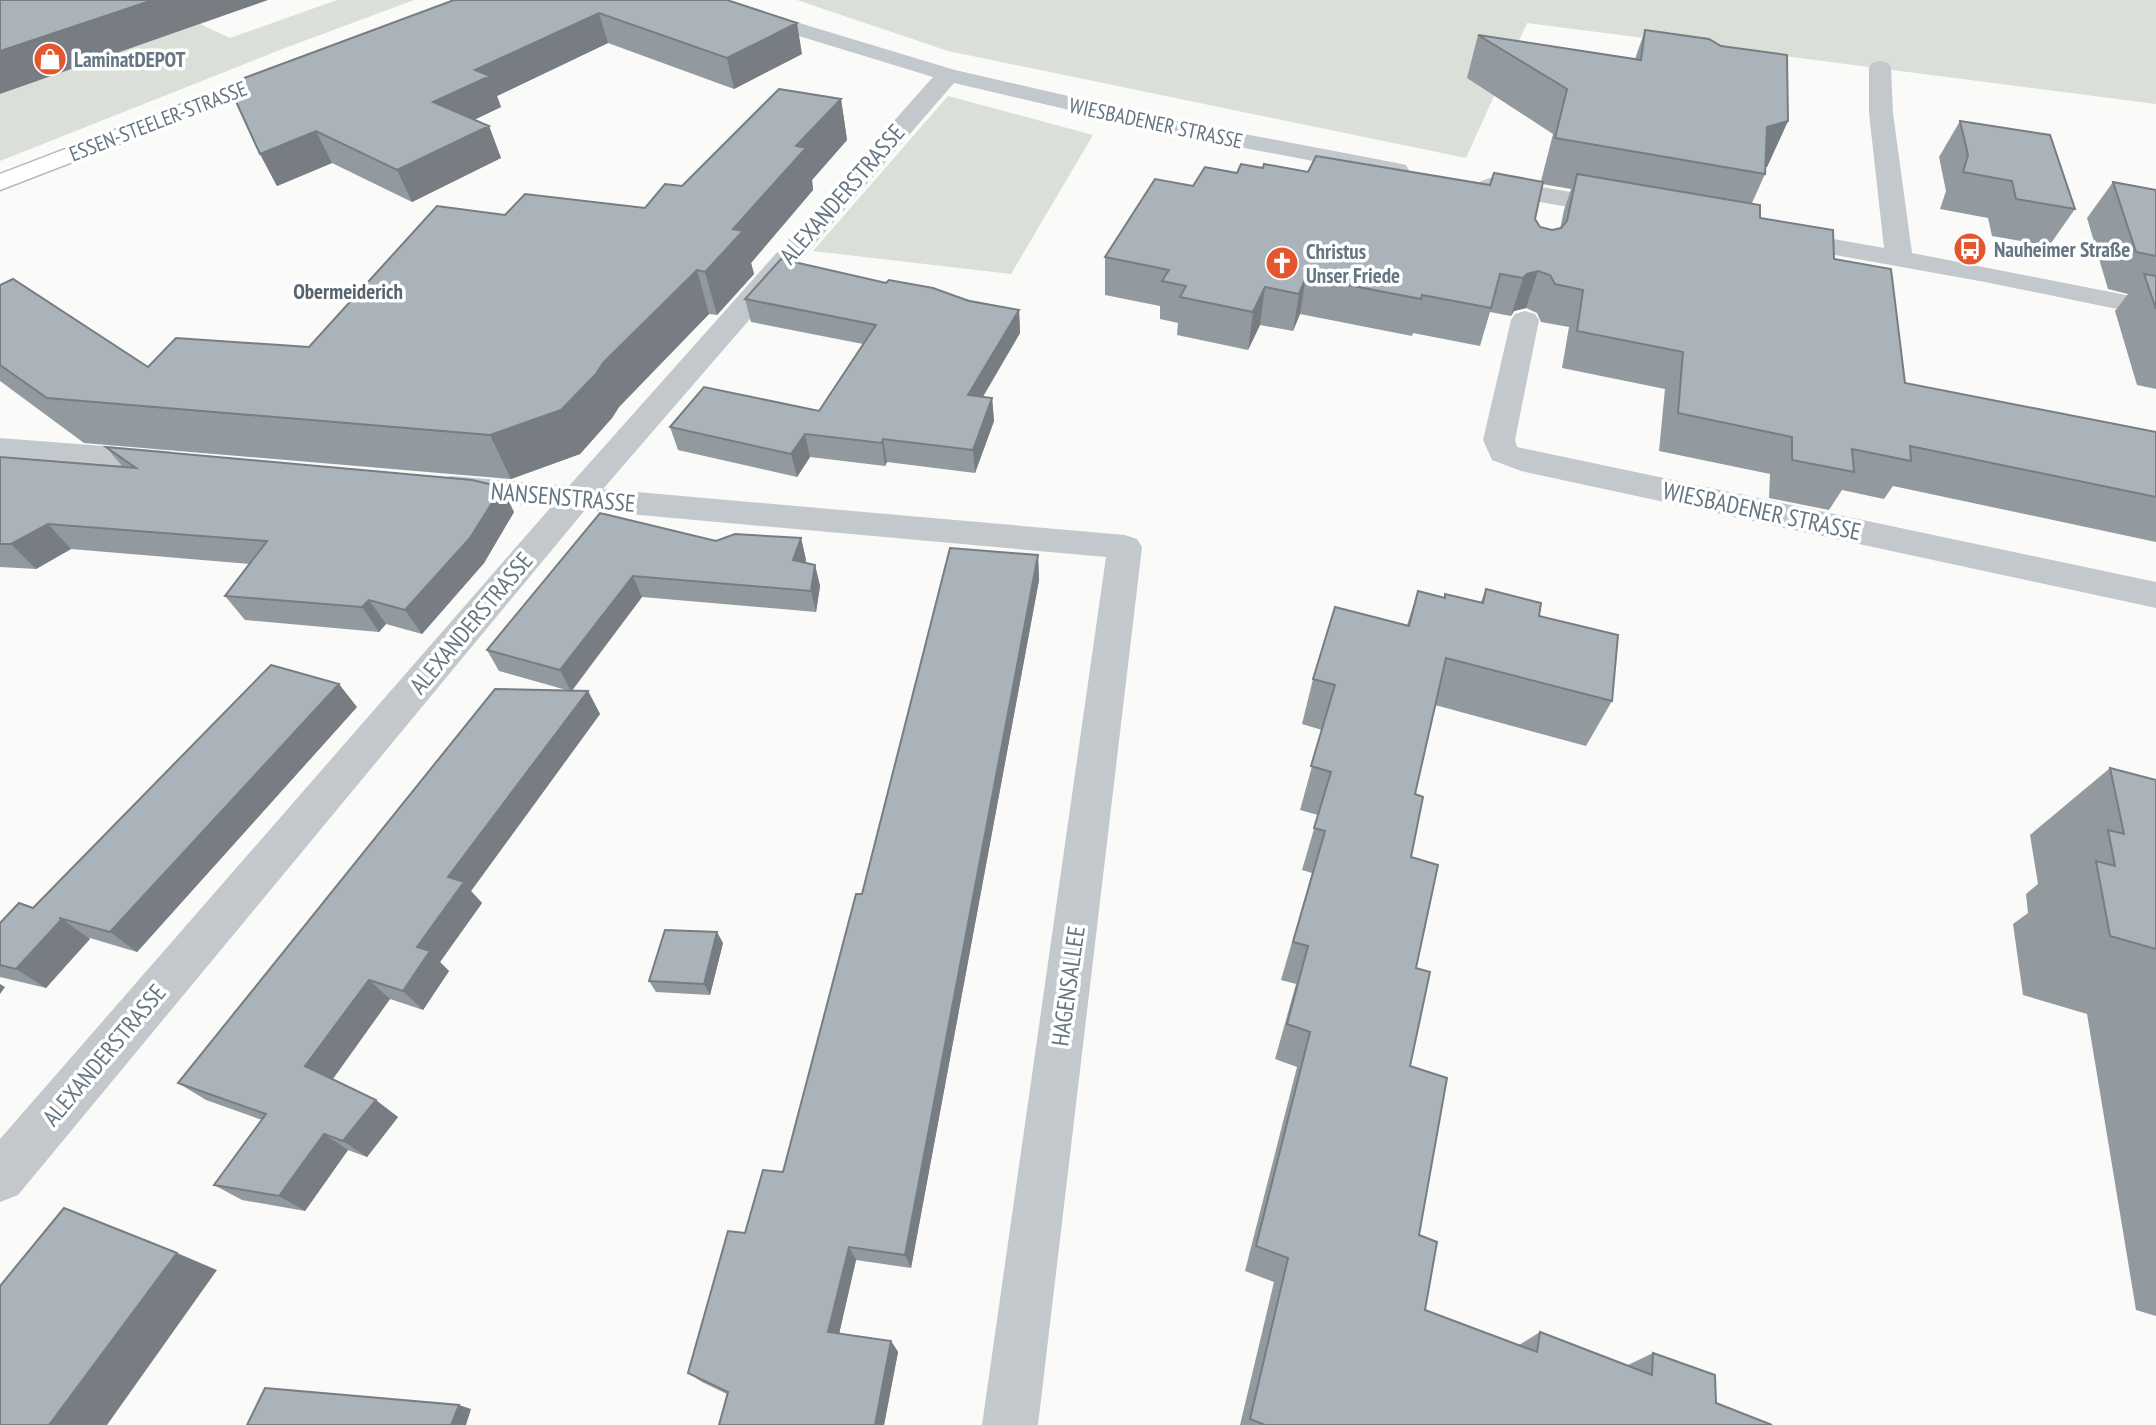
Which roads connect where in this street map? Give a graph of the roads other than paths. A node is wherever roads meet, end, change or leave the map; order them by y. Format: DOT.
graph roads {
  1 [pos="701,0"];
  2 [pos="726,0"];
  3 [pos="768,19"];
  4 [pos="299,66"];
  5 [pos="1880,68"];
  6 [pos="949,75"];
  7 [pos="1414,173"];
  8 [pos="1469,182"];
  9 [pos="0,183"];
  10 [pos="1645,213"];
  11 [pos="1765,235"];
  12 [pos="1899,258"];
  13 [pos="2156,309"];
  14 [pos="1525,320"];
  15 [pos="0,447"];
  16 [pos="192,464"];
  17 [pos="426,485"];
  18 [pos="577,498"];
  19 [pos="1125,547"];
  20 [pos="2156,595"];
  21 [pos="0,1177"];
  22 [pos="1010,1425"];
  1 -- 3 [label="street, WIESBADENER STRASSE"];
  2 -- 3 [label="street, WIESBADENER STRASSE"];
  3 -- 6 [label="street, WIESBADENER STRASSE"];
  4 -- 9 [label="main road, ESSEN-STEELER-STRASSE"];
  5 -- 12 [label="street"];
  6 -- 7 [label="street, WIESBADENER STRASSE"];
  6 -- 18 [label="street, ALEXANDERSTRASSE"];
  8 -- 10 [label="street"];
  11 -- 12 [label="street"];
  12 -- 13 [label="street"];
  14 -- 20 [label="street, WIESBADENER STRASSE"];
  15 -- 16 [label="street"];
  17 -- 18 [label="street, NANSENSTRASSE"];
  18 -- 19 [label="street, NANSENSTRASSE"];
  18 -- 21 [label="street, ALEXANDERSTRASSE"];
  19 -- 22 [label="street, HAGENSALLEE"];
}
